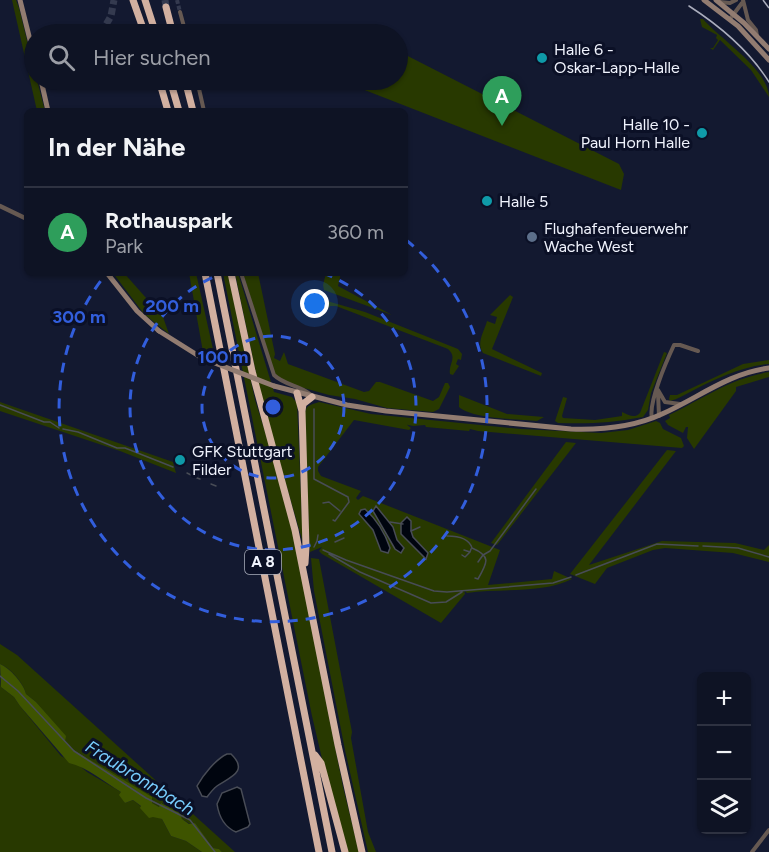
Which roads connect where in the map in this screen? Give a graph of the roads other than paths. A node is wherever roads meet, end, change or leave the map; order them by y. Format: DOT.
graph roads {
  1 [pos="20,0"];
  2 [pos="131,0"];
  3 [pos="145,0"];
  4 [pos="704,0"];
  5 [pos="736,0"];
  6 [pos="717,1"];
  7 [pos="743,1"];
  8 [pos="166,6"];
  9 [pos="180,12"];
  10 [pos="732,17"];
  11 [pos="26,24"];
  12 [pos="142,24"];
  13 [pos="153,24"];
  14 [pos="170,24"];
  15 [pos="183,24"];
  16 [pos="758,36"];
  17 [pos="769,49"];
  18 [pos="769,60"];
  19 [pos="43,90"];
  20 [pos="162,90"];
  21 [pos="173,90"];
  22 [pos="188,90"];
  23 [pos="199,90"];
  24 [pos="47,108"];
  25 [pos="167,108"];
  26 [pos="177,108"];
  27 [pos="192,108"];
  28 [pos="203,108"];
  29 [pos="0,206"];
  30 [pos="24,218"];
  31 [pos="109,276"];
  32 [pos="206,276"];
  33 [pos="218,276"];
  34 [pos="232,276"];
  35 [pos="242,276"];
  36 [pos="698,351"];
  37 [pos="769,368"];
  38 [pos="658,390"];
  39 [pos="297,393"];
  40 [pos="312,397"];
  41 [pos="681,404"];
  42 [pos="302,411"];
  43 [pos="656,417"];
  44 [pos="304,572"];
  45 [pos="312,751"];
  46 [pos="769,830"];
  47 [pos="319,852"];
  48 [pos="332,852"];
  49 [pos="345,852"];
  50 [pos="362,852"];
  51 [pos="752,852"];
  1 -- 11 [label="main road"];
  2 -- 12 [label="highway"];
  3 -- 13 [label="highway"];
  4 -- 10 [label="main road"];
  5 -- 6 [label="street"];
  6 -- 10 [label="main road"];
  7 -- 10 [label="street"];
  7 -- 16 [label="street"];
  8 -- 14 [label="highway"];
  9 -- 15 [label="street"];
  10 -- 16 [label="main road"];
  10 -- 18 [label="main road"];
  16 -- 17 [label="main road"];
  19 -- 24 [label="main road"];
  20 -- 25 [label="highway"];
  21 -- 26 [label="highway"];
  22 -- 27 [label="highway"];
  23 -- 28 [label="street"];
  29 -- 30 [label="street"];
  31 -- 39 [label="main road, bridge"];
  32 -- 47 [label="highway, A 8"];
  33 -- 45 [label="highway, A 8"];
  34 -- 44 [label="highway, A 8"];
  35 -- 40 [label="street"];
  36 -- 38 [label="street"];
  37 -- 41 [label="main road"];
  38 -- 41 [label="street"];
  38 -- 43 [label="street"];
  39 -- 40 [label="main road"];
  39 -- 42 [label="highway"];
  40 -- 42 [label="highway"];
  40 -- 43 [label="main road"];
  41 -- 43 [label="main road"];
  42 -- 44 [label="highway"];
  44 -- 50 [label="highway, A 8"];
  45 -- 48 [label="highway, A 8"];
  45 -- 49 [label="highway, A 8"];
  46 -- 51 [label="street"];
}
